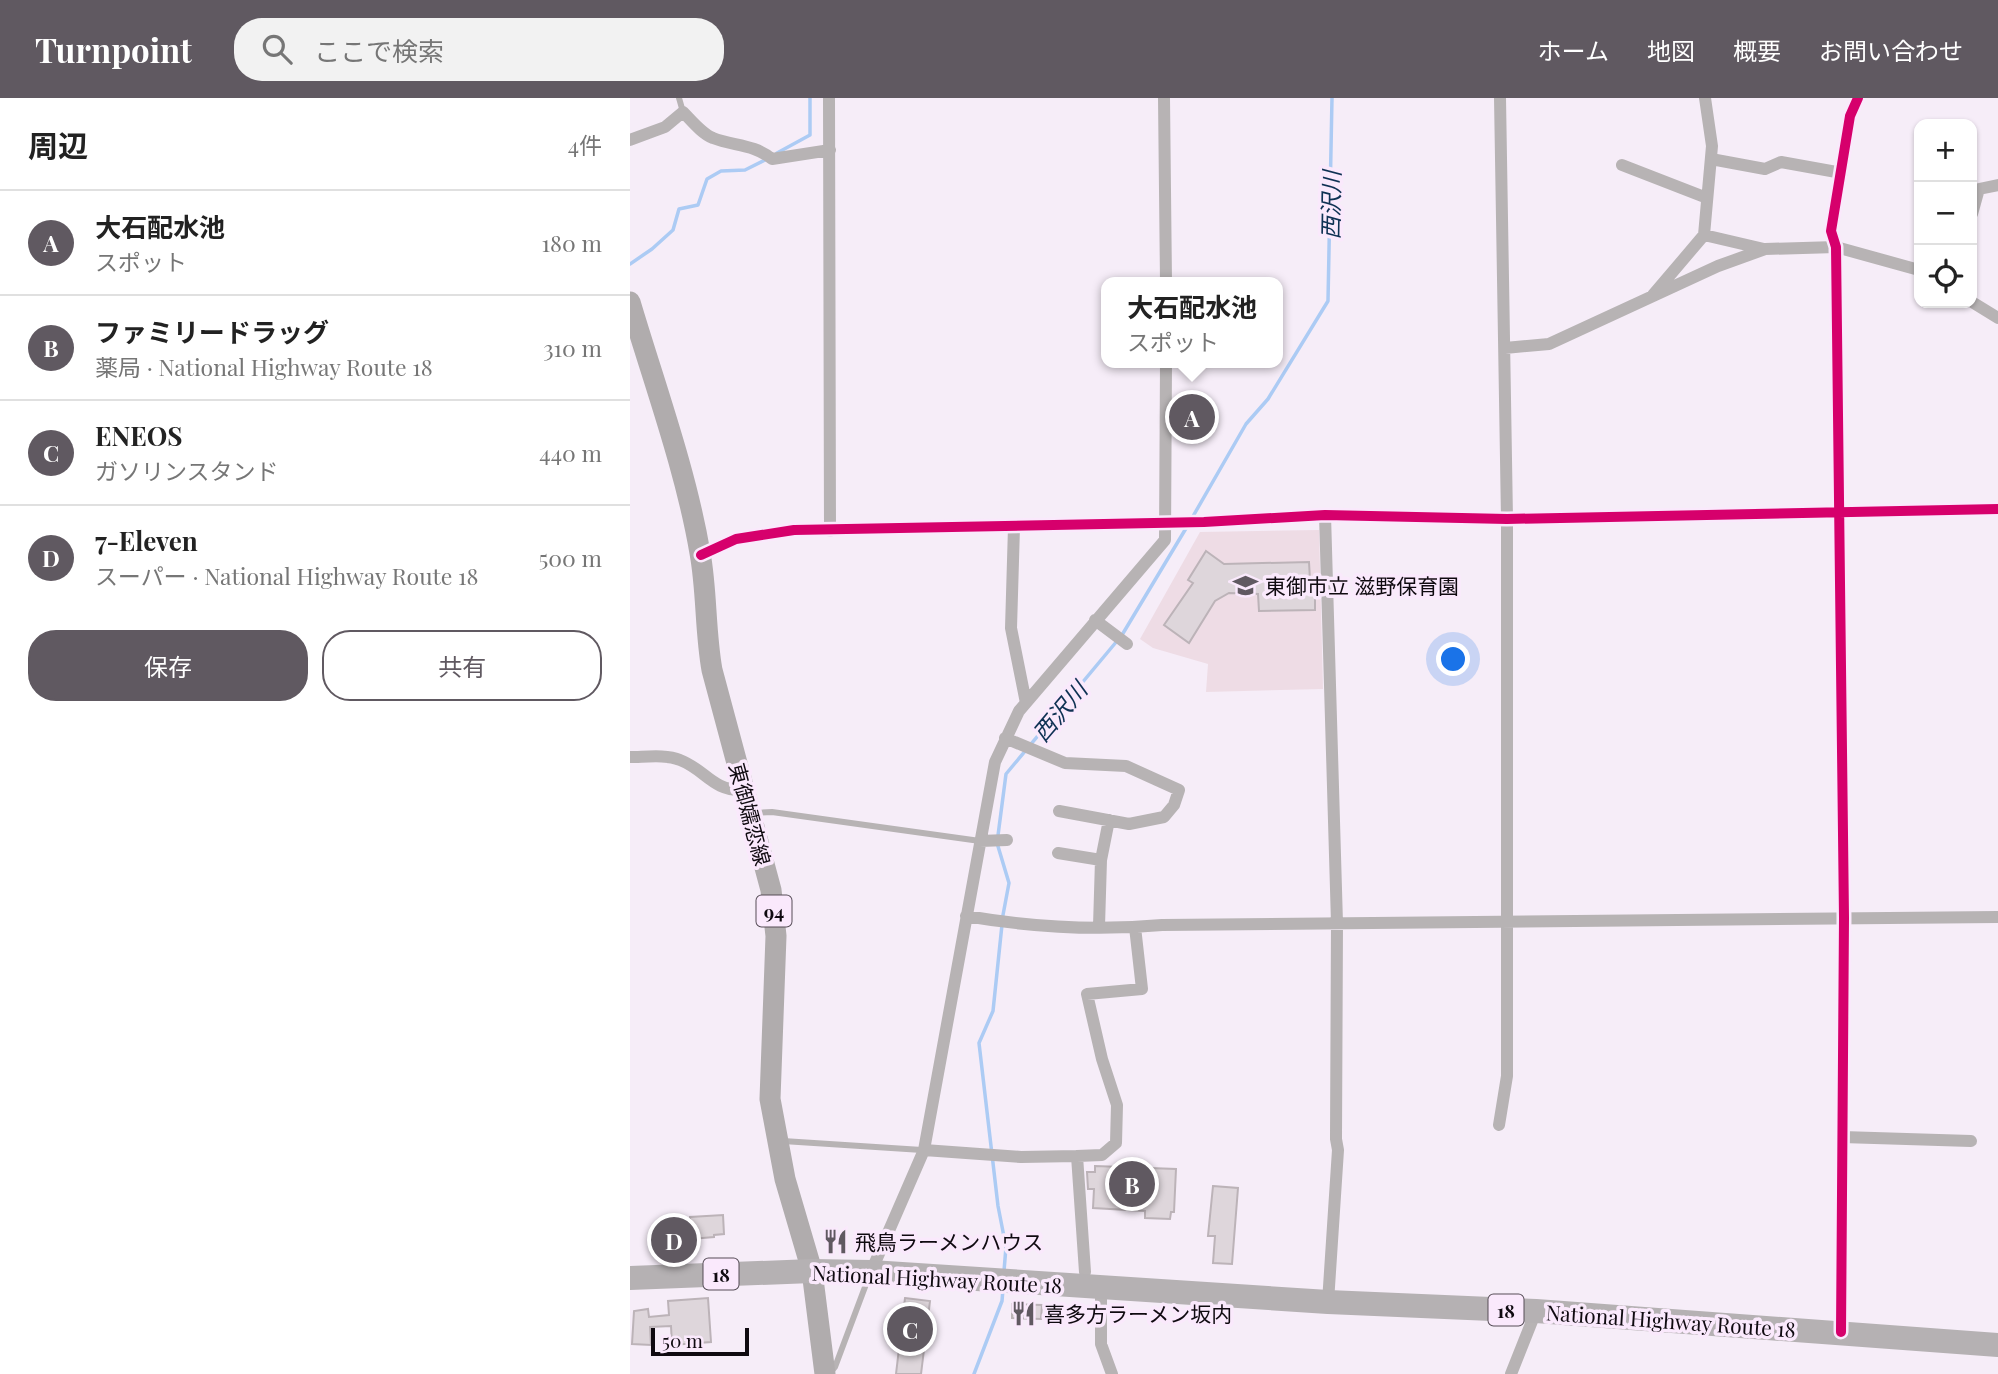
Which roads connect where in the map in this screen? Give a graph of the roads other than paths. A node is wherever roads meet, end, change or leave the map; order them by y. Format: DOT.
graph roads {
  1 [pos="679,98"];
  2 [pos="829,98"];
  3 [pos="1164,98"];
  4 [pos="1500,98"];
  5 [pos="1705,98"];
  6 [pos="1858,98"];
  7 [pos="682,112"];
  8 [pos="630,140"];
  9 [pos="830,150"];
  10 [pos="1711,159"];
  11 [pos="1622,166"];
  12 [pos="1842,173"];
  13 [pos="1998,185"];
  14 [pos="1977,196"];
  15 [pos="1707,198"];
  16 [pos="1704,235"];
  17 [pos="1836,247"];
  18 [pos="1765,249"];
  19 [pos="1914,269"];
  20 [pos="1166,277"];
  21 [pos="1653,295"];
  22 [pos="630,302"];
  23 [pos="1977,305"];
  24 [pos="1998,318"];
  25 [pos="1505,348"];
  26 [pos="1166,368"];
  27 [pos="1998,509"];
  28 [pos="1840,513"];
  29 [pos="1325,515"];
  30 [pos="1507,519"];
  31 [pos="1172,522"];
  32 [pos="1014,527"];
  33 [pos="831,531"];
  34 [pos="701,555"];
  35 [pos="1095,620"];
  36 [pos="1127,644"];
  37 [pos="1026,703"];
  38 [pos="1005,738"];
  39 [pos="630,757"];
  40 [pos="743,790"];
  41 [pos="1059,811"];
  42 [pos="751,814"];
  43 [pos="1109,820"];
  44 [pos="1007,840"];
  45 [pos="984,841"];
  46 [pos="1058,853"];
  47 [pos="1101,860"];
  48 [pos="966,916"];
  49 [pos="1998,917"];
  50 [pos="1844,918"];
  51 [pos="1507,922"];
  52 [pos="1337,923"];
  53 [pos="1099,926"];
  54 [pos="1135,927"];
  55 [pos="1499,1125"];
  56 [pos="1842,1138"];
  57 [pos="776,1141"];
  58 [pos="1971,1141"];
  59 [pos="924,1150"];
  60 [pos="1077,1156"];
  61 [pos="812,1271"];
  62 [pos="871,1272"];
  63 [pos="630,1278"];
  64 [pos="1093,1280"];
  65 [pos="1328,1302"];
  66 [pos="1536,1311"];
  67 [pos="1841,1332"];
  68 [pos="1998,1345"];
  69 [pos="827,1374"];
  70 [pos="1112,1374"];
  71 [pos="1511,1374"];
  1 -- 7 [label="lane"];
  2 -- 9 [label="street"];
  3 -- 20 [label="street"];
  4 -- 25 [label="street"];
  5 -- 10 [label="street"];
  6 -- 12 [label="street"];
  7 -- 8 [label="street"];
  7 -- 9 [label="street"];
  9 -- 33 [label="street"];
  10 -- 12 [label="street"];
  10 -- 15 [label="street"];
  11 -- 15 [label="street"];
  12 -- 17 [label="street"];
  13 -- 14 [label="street"];
  15 -- 16 [label="street"];
  16 -- 18 [label="street"];
  16 -- 21 [label="street"];
  17 -- 18 [label="street"];
  17 -- 19 [label="street"];
  17 -- 28 [label="street"];
  18 -- 21 [label="street"];
  21 -- 25 [label="street"];
  22 -- 34 [label="main road, 東御嬬恋線 / 94"];
  23 -- 24 [label="street"];
  25 -- 30 [label="street"];
  26 -- 31 [label="street"];
  27 -- 28 [label="street"];
  28 -- 30 [label="street"];
  28 -- 50 [label="street"];
  29 -- 30 [label="street"];
  29 -- 31 [label="street"];
  29 -- 52 [label="street"];
  30 -- 51 [label="street"];
  31 -- 32 [label="street"];
  31 -- 35 [label="street"];
  32 -- 33 [label="street"];
  32 -- 37 [label="street"];
  33 -- 34 [label="street"];
  34 -- 40 [label="main road, 東御嬬恋線 / 94"];
  35 -- 36 [label="street"];
  35 -- 37 [label="street"];
  37 -- 38 [label="street"];
  38 -- 43 [label="street"];
  38 -- 45 [label="street"];
  39 -- 40 [label="street"];
  40 -- 42 [label="main road, 東御嬬恋線 / 94"];
  41 -- 43 [label="street"];
  42 -- 45 [label="lane"];
  42 -- 57 [label="main road, 東御嬬恋線 / 94"];
  43 -- 47 [label="street"];
  44 -- 45 [label="street"];
  45 -- 48 [label="street"];
  46 -- 47 [label="street"];
  47 -- 53 [label="street"];
  48 -- 53 [label="street"];
  48 -- 59 [label="street"];
  49 -- 50 [label="street"];
  50 -- 51 [label="street"];
  50 -- 56 [label="street"];
  51 -- 52 [label="street"];
  51 -- 55 [label="street"];
  52 -- 54 [label="street"];
  52 -- 65 [label="street"];
  53 -- 54 [label="street"];
  54 -- 60 [label="street"];
  56 -- 58 [label="street"];
  56 -- 67 [label="street"];
  57 -- 59 [label="lane"];
  57 -- 61 [label="main road, 東御嬬恋線 / 94"];
  59 -- 60 [label="street"];
  59 -- 62 [label="street"];
  60 -- 64 [label="street"];
  61 -- 62 [label="highway, National Highway Route 18 / 18"];
  61 -- 63 [label="highway, National Highway Route 18 / 18"];
  61 -- 69 [label="main road, 東御嬬恋線 / 94"];
  62 -- 64 [label="highway, National Highway Route 18 / 18"];
  62 -- 69 [label="lane"];
  64 -- 65 [label="highway, National Highway Route 18 / 18"];
  64 -- 70 [label="street"];
  65 -- 66 [label="highway, National Highway Route 18 / 18"];
  66 -- 67 [label="highway, National Highway Route 18 / 18"];
  66 -- 71 [label="street"];
  67 -- 68 [label="highway, National Highway Route 18 / 18"];
}
